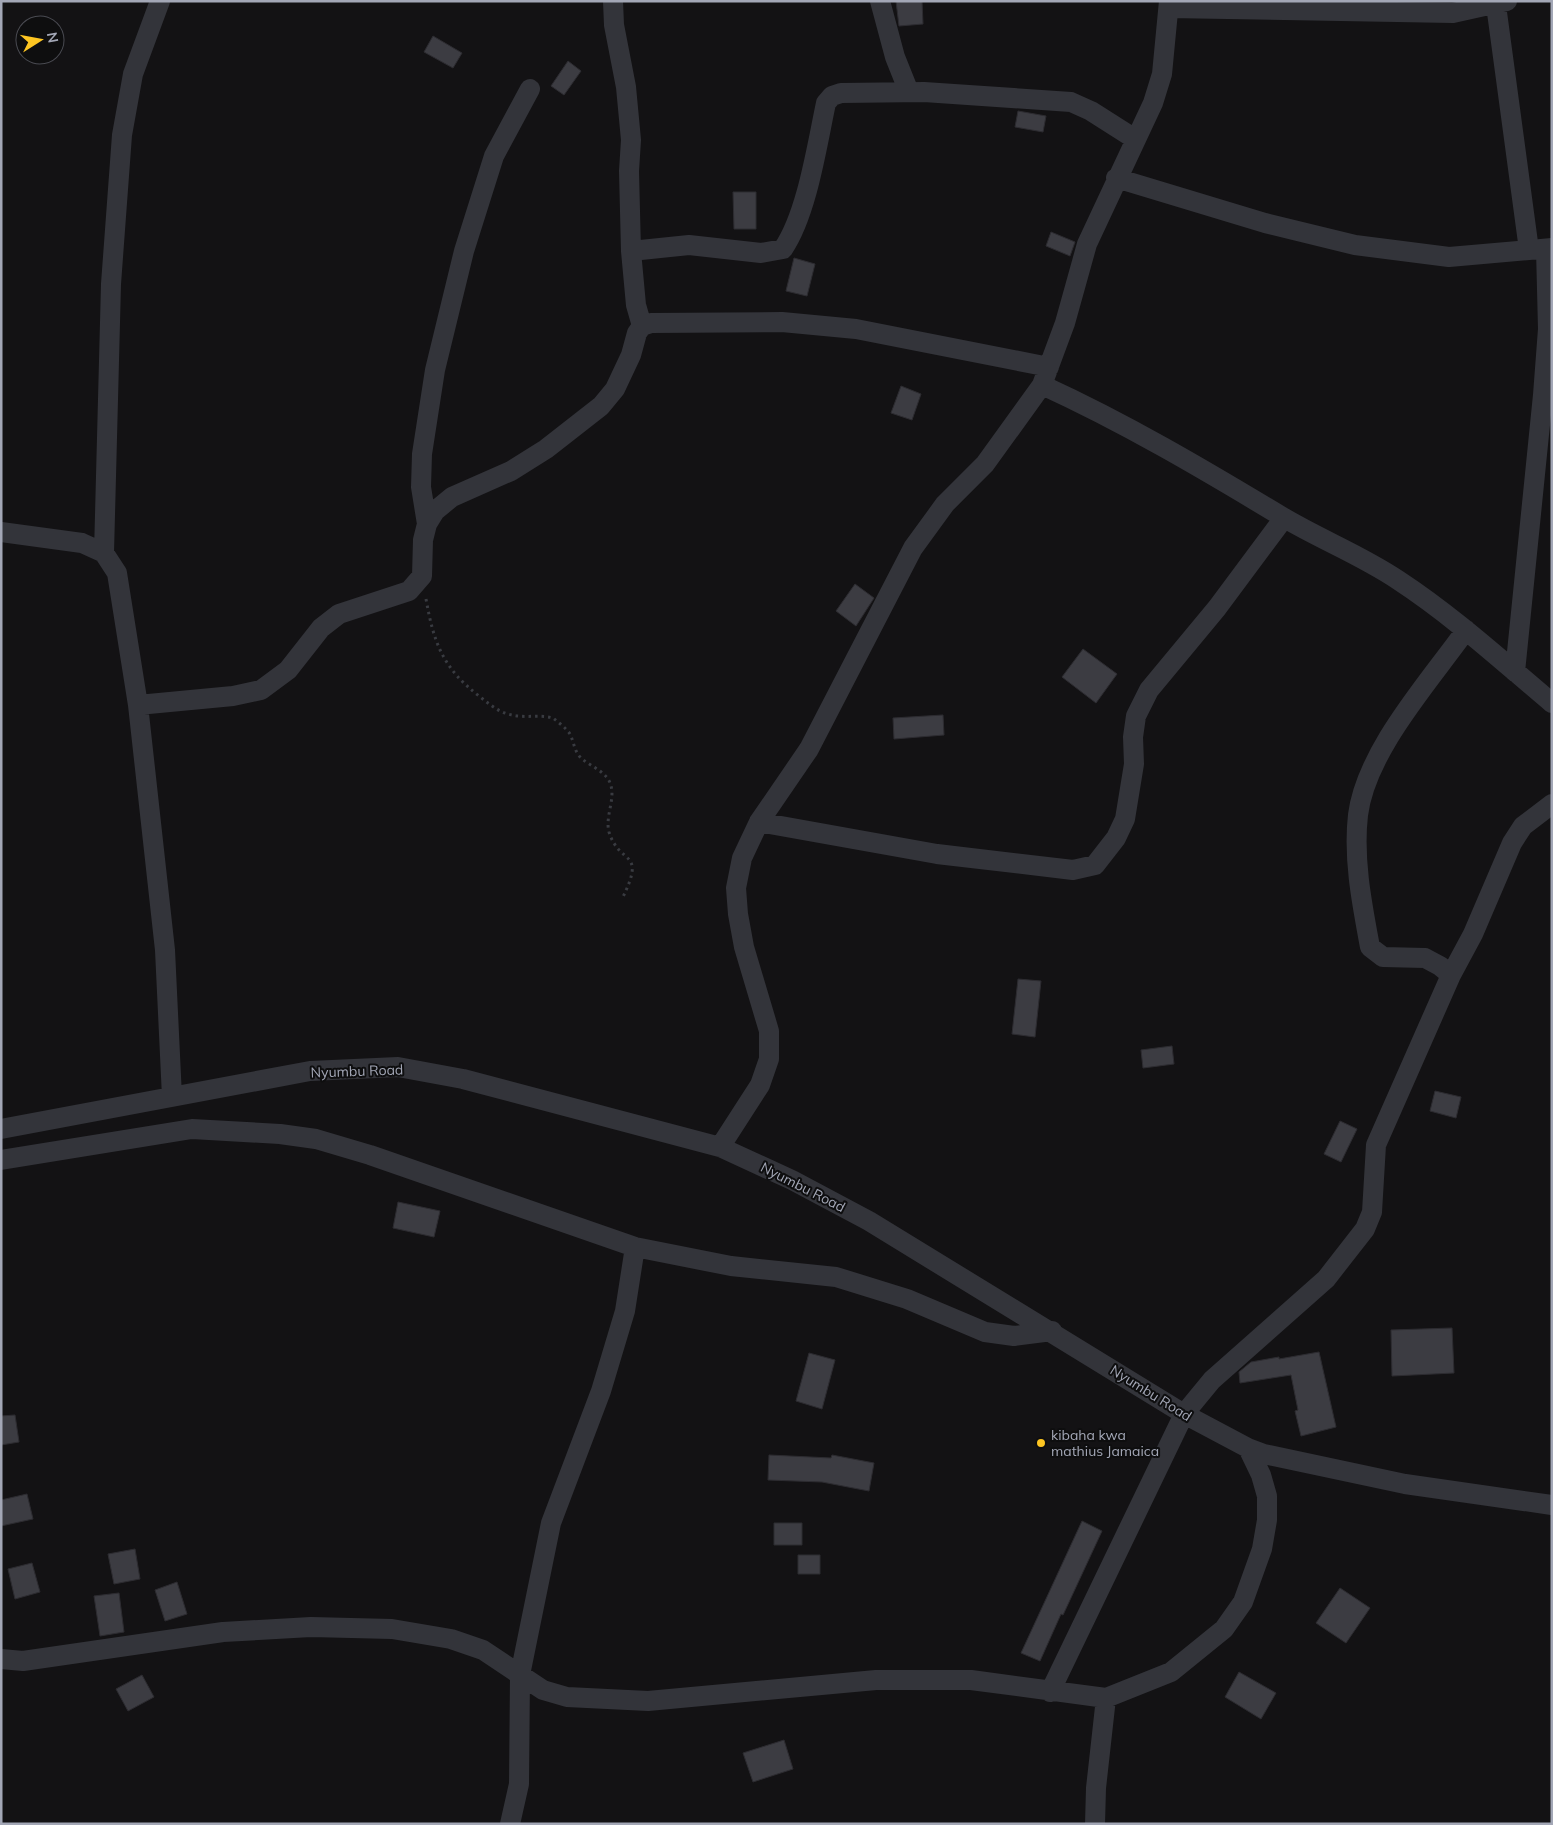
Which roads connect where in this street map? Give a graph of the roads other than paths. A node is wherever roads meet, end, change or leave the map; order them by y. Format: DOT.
graph roads {
  1 [pos="160,1"];
  2 [pos="613,1"];
  3 [pos="880,1"];
  4 [pos="1502,3"];
  5 [pos="1169,5"];
  6 [pos="530,89"];
  7 [pos="909,92"];
  8 [pos="1135,139"];
  9 [pos="1116,178"];
  10 [pos="1542,249"];
  11 [pos="631,251"];
  12 [pos="642,326"];
  13 [pos="1045,376"];
  14 [pos="1284,518"];
  15 [pos="426,524"];
  16 [pos="1,532"];
  17 [pos="104,554"];
  18 [pos="1466,630"];
  19 [pos="1515,672"];
  20 [pos="1552,703"];
  21 [pos="138,705"];
  22 [pos="1552,804"];
  23 [pos="759,822"];
  24 [pos="1451,975"];
  25 [pos="172,1097"];
  26 [pos="1,1128"];
  27 [pos="720,1147"];
  28 [pos="1,1160"];
  29 [pos="636,1247"];
  30 [pos="1052,1332"];
  31 [pos="1184,1414"];
  32 [pos="1248,1448"];
  33 [pos="1552,1505"];
  34 [pos="1,1658"];
  35 [pos="520,1675"];
  36 [pos="1050,1692"];
  37 [pos="1106,1698"];
  38 [pos="510,1824"];
  39 [pos="1095,1824"];
  1 -- 17 [label="street"];
  2 -- 11 [label="street"];
  3 -- 7 [label="street"];
  4 -- 5 [label="street"];
  4 -- 10 [label="street"];
  5 -- 8 [label="street"];
  6 -- 15 [label="street"];
  7 -- 8 [label="street"];
  7 -- 11 [label="street"];
  8 -- 9 [label="street"];
  9 -- 10 [label="street"];
  9 -- 13 [label="street"];
  10 -- 19 [label="street"];
  11 -- 12 [label="street"];
  12 -- 13 [label="street"];
  12 -- 15 [label="street"];
  13 -- 14 [label="street"];
  13 -- 23 [label="street"];
  14 -- 18 [label="street"];
  14 -- 23 [label="street"];
  15 -- 21 [label="street"];
  16 -- 17 [label="street"];
  17 -- 21 [label="street"];
  18 -- 19 [label="street"];
  18 -- 24 [label="street"];
  19 -- 20 [label="street"];
  21 -- 25 [label="street"];
  22 -- 24 [label="street"];
  23 -- 27 [label="street"];
  24 -- 31 [label="street"];
  25 -- 26 [label="street, Nyumbu Road"];
  25 -- 27 [label="street, Nyumbu Road"];
  27 -- 30 [label="street, Nyumbu Road"];
  28 -- 29 [label="street"];
  29 -- 30 [label="street"];
  29 -- 35 [label="street"];
  30 -- 31 [label="street, Nyumbu Road"];
  31 -- 32 [label="street, Nyumbu Road"];
  31 -- 36 [label="street"];
  32 -- 33 [label="street, Nyumbu Road"];
  32 -- 37 [label="street"];
  34 -- 35 [label="street"];
  35 -- 36 [label="street"];
  35 -- 38 [label="street"];
  36 -- 37 [label="street"];
  37 -- 39 [label="street"];
}
